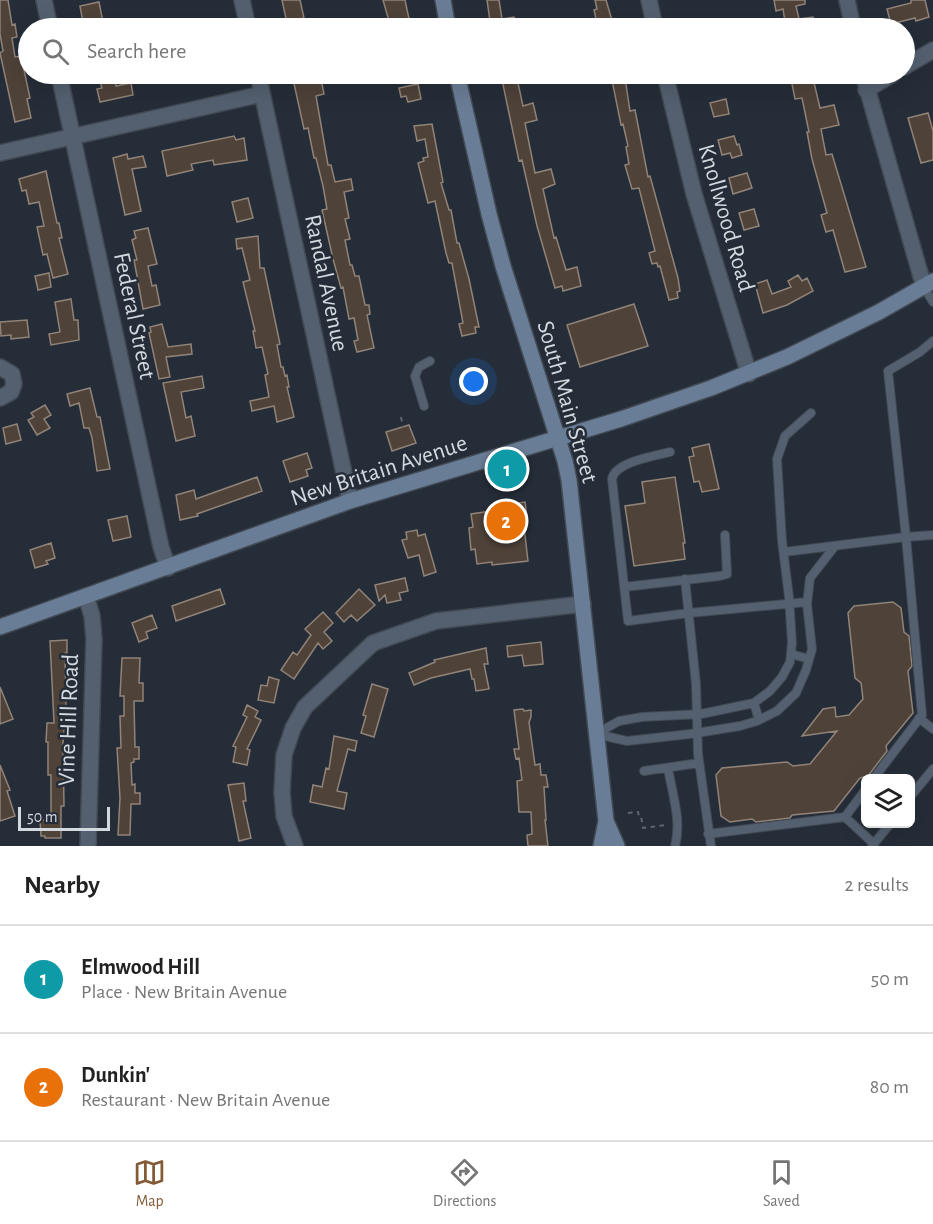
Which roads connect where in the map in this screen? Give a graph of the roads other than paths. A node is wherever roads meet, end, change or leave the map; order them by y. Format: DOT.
graph roads {
  1 [pos="44,0"];
  2 [pos="242,0"];
  3 [pos="443,0"];
  4 [pos="649,0"];
  5 [pos="847,0"];
  6 [pos="48,18"];
  7 [pos="246,18"];
  8 [pos="446,18"];
  9 [pos="653,18"];
  10 [pos="851,18"];
  11 [pos="933,50"];
  12 [pos="915,61"];
  13 [pos="61,84"];
  14 [pos="260,84"];
  15 [pos="459,84"];
  16 [pos="667,84"];
  17 [pos="865,84"];
  18 [pos="876,84"];
  19 [pos="866,90"];
  20 [pos="262,94"];
  21 [pos="72,136"];
  22 [pos="0,153"];
  23 [pos="928,284"];
  24 [pos="933,302"];
  25 [pos="933,341"];
  26 [pos="430,361"];
  27 [pos="0,367"];
  28 [pos="749,374"];
  29 [pos="0,398"];
  30 [pos="423,406"];
  31 [pos="811,413"];
  32 [pos="559,438"];
  33 [pos="670,452"];
  34 [pos="350,501"];
  35 [pos="725,535"];
  36 [pos="933,536"];
  37 [pos="906,537"];
  38 [pos="835,546"];
  39 [pos="784,552"];
  40 [pos="168,568"];
  41 [pos="685,579"];
  42 [pos="624,587"];
  43 [pos="86,596"];
  44 [pos="807,602"];
  45 [pos="789,603"];
  46 [pos="583,604"];
  47 [pos="689,612"];
  48 [pos="0,627"];
  49 [pos="791,654"];
  50 [pos="809,659"];
  51 [pos="754,703"];
  52 [pos="697,714"];
  53 [pos="920,718"];
  54 [pos="759,720"];
  55 [pos="933,729"];
  56 [pos="697,733"];
  57 [pos="596,734"];
  58 [pos="699,763"];
  59 [pos="668,768"];
  60 [pos="933,769"];
  61 [pos="644,771"];
  62 [pos="877,774"];
  63 [pos="915,791"];
  64 [pos="861,796"];
  65 [pos="845,817"];
  66 [pos="606,821"];
  67 [pos="887,828"];
  68 [pos="708,834"];
  69 [pos="873,845"];
  70 [pos="88,846"];
  71 [pos="295,846"];
  72 [pos="601,846"];
  73 [pos="617,846"];
  74 [pos="675,846"];
  75 [pos="711,846"];
  1 -- 6 [label="street"];
  2 -- 7 [label="street"];
  3 -- 8 [label="main road"];
  4 -- 9 [label="street"];
  5 -- 10 [label="street"];
  11 -- 12 [label="street"];
  13 -- 21 [label="street, Federal Street"];
  14 -- 20 [label="street, Randal Avenue"];
  15 -- 32 [label="main road, South Main Street"];
  16 -- 28 [label="street, Knollwood Road"];
  17 -- 19 [label="street"];
  18 -- 19 [label="street"];
  19 -- 23 [label="street"];
  20 -- 21 [label="street"];
  20 -- 34 [label="street, Randal Avenue"];
  21 -- 22 [label="street"];
  21 -- 40 [label="street, Federal Street"];
  23 -- 24 [label="lane"];
  23 -- 28 [label="main road, New Britain Avenue"];
  25 -- 37 [label="lane"];
  26 -- 30 [label="lane"];
  27 -- 29 [label="street"];
  28 -- 32 [label="main road, New Britain Avenue"];
  31 -- 39 [label="lane"];
  32 -- 34 [label="main road, New Britain Avenue"];
  32 -- 46 [label="main road, South Main Street"];
  33 -- 42 [label="lane"];
  34 -- 40 [label="main road, New Britain Avenue"];
  35 -- 41 [label="lane"];
  36 -- 37 [label="lane"];
  37 -- 38 [label="lane"];
  37 -- 53 [label="lane"];
  38 -- 39 [label="lane"];
  38 -- 44 [label="lane"];
  39 -- 45 [label="lane"];
  40 -- 43 [label="main road, New Britain Avenue"];
  41 -- 42 [label="lane"];
  41 -- 47 [label="lane"];
  42 -- 47 [label="lane"];
  43 -- 48 [label="main road, New Britain Avenue"];
  43 -- 70 [label="street, Vine Hill Road"];
  44 -- 45 [label="lane"];
  44 -- 50 [label="lane"];
  45 -- 47 [label="lane"];
  45 -- 49 [label="lane"];
  46 -- 57 [label="main road, South Main Street"];
  46 -- 71 [label="street"];
  47 -- 52 [label="lane"];
  49 -- 50 [label="lane"];
  49 -- 51 [label="lane"];
  50 -- 54 [label="lane"];
  51 -- 52 [label="lane"];
  51 -- 54 [label="lane"];
  52 -- 56 [label="lane"];
  52 -- 57 [label="lane"];
  53 -- 55 [label="lane"];
  53 -- 62 [label="lane"];
  54 -- 56 [label="lane"];
  56 -- 57 [label="lane"];
  56 -- 58 [label="lane"];
  57 -- 66 [label="main road, South Main Street"];
  58 -- 59 [label="lane"];
  58 -- 68 [label="lane"];
  59 -- 61 [label="lane"];
  59 -- 74 [label="lane"];
  60 -- 63 [label="lane"];
  64 -- 65 [label="lane"];
  65 -- 68 [label="lane"];
  65 -- 69 [label="lane"];
  66 -- 72 [label="main road, South Main Street"];
  66 -- 73 [label="main road, South Main Street"];
  67 -- 69 [label="lane"];
  68 -- 75 [label="lane"];
}
